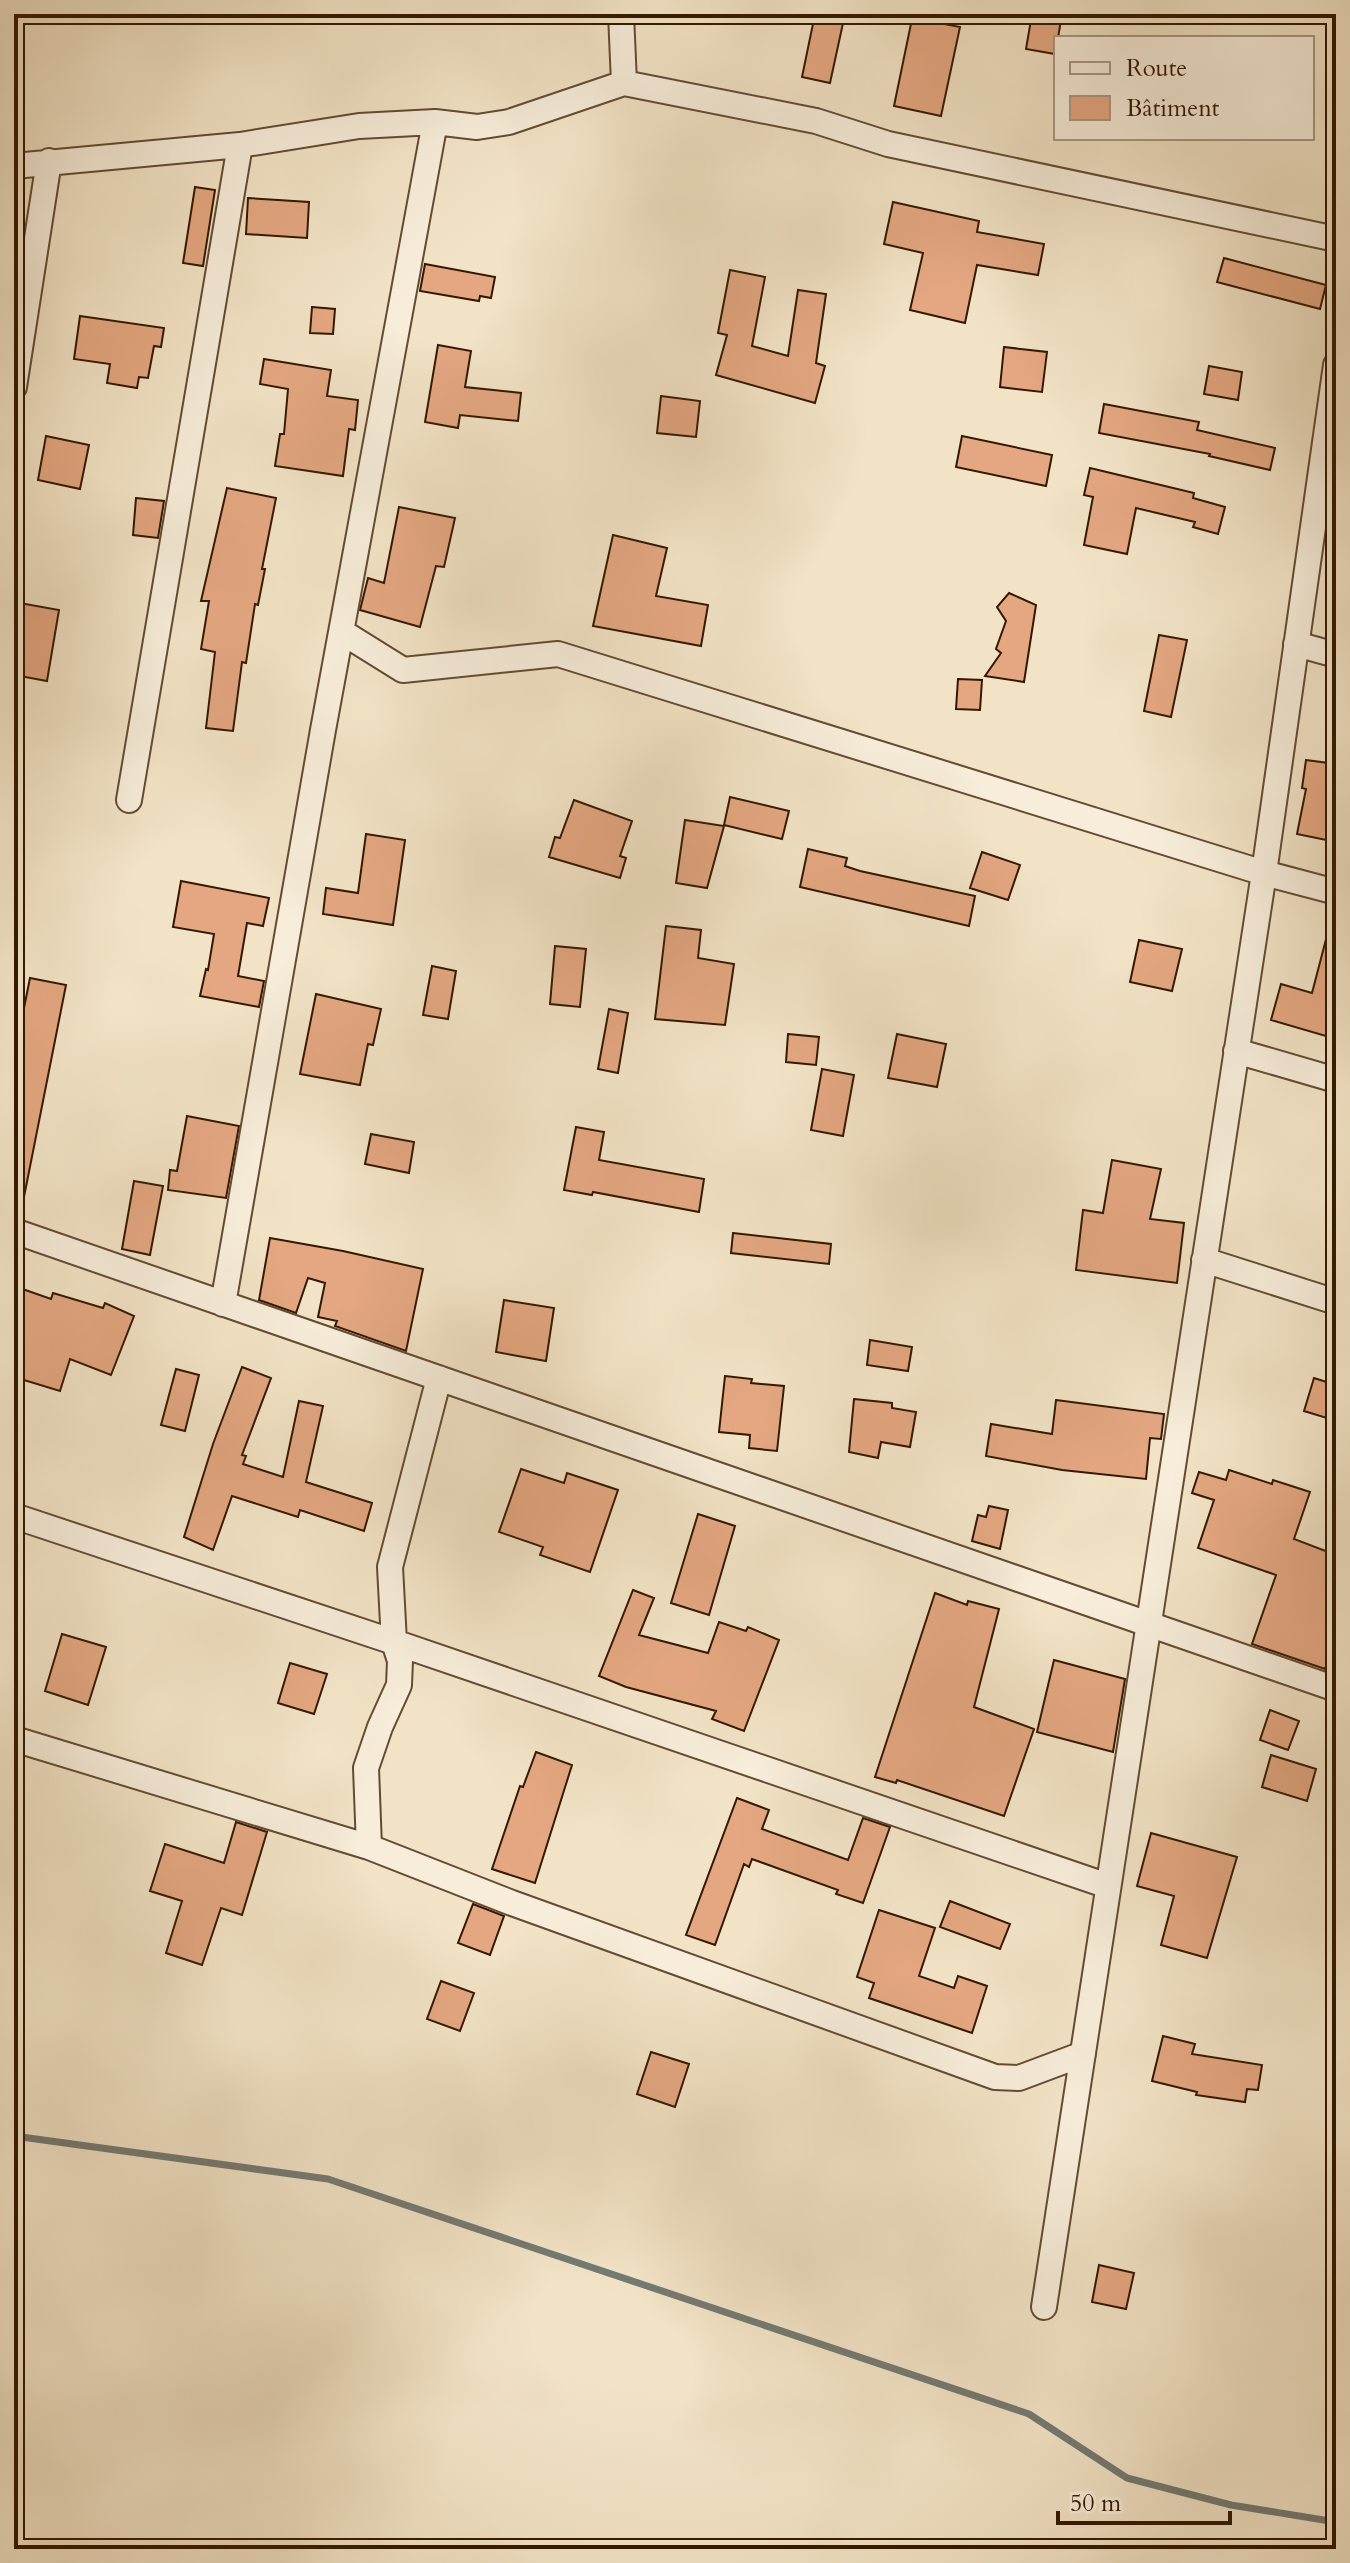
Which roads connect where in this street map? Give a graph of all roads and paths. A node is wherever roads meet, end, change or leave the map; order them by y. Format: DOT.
graph roads {
  1 [pos="621,14"];
  2 [pos="624,83"];
  3 [pos="435,122"];
  4 [pos="240,145"];
  5 [pos="49,161"];
  6 [pos="14,166"];
  7 [pos="1336,239"];
  8 [pos="1336,365"];
  9 [pos="14,387"];
  10 [pos="1328,472"];
  11 [pos="342,632"];
  12 [pos="1296,644"];
  13 [pos="1336,655"];
  14 [pos="129,800"];
  15 [pos="1264,873"];
  16 [pos="1336,892"];
  17 [pos="1236,1051"];
  18 [pos="1336,1080"];
  19 [pos="14,1231"];
  20 [pos="1204,1260"];
  21 [pos="1336,1302"];
  22 [pos="223,1304"];
  23 [pos="439,1378"];
  24 [pos="14,1516"];
  25 [pos="1148,1625"];
  26 [pos="394,1642"];
  27 [pos="1336,1689"];
  28 [pos="14,1739"];
  29 [pos="369,1847"];
  30 [pos="1108,1886"];
  31 [pos="1083,2054"];
  32 [pos="1044,2307"];
  1 -- 2 [label="street"];
  2 -- 3 [label="street"];
  2 -- 7 [label="street"];
  3 -- 4 [label="street"];
  3 -- 11 [label="street"];
  4 -- 5 [label="street"];
  4 -- 14 [label="street"];
  5 -- 6 [label="street"];
  5 -- 9 [label="street"];
  8 -- 10 [label="street"];
  10 -- 12 [label="street"];
  11 -- 15 [label="street"];
  11 -- 22 [label="street"];
  12 -- 13 [label="street"];
  12 -- 15 [label="street"];
  15 -- 16 [label="street"];
  15 -- 17 [label="street"];
  17 -- 18 [label="street"];
  17 -- 20 [label="street"];
  19 -- 22 [label="street"];
  20 -- 21 [label="street"];
  20 -- 25 [label="street"];
  22 -- 23 [label="street"];
  23 -- 25 [label="street"];
  23 -- 26 [label="street"];
  24 -- 26 [label="street"];
  25 -- 27 [label="street"];
  25 -- 30 [label="street"];
  26 -- 29 [label="street"];
  26 -- 30 [label="street"];
  28 -- 29 [label="street"];
  29 -- 31 [label="street"];
  30 -- 31 [label="street"];
  31 -- 32 [label="street"];
}
